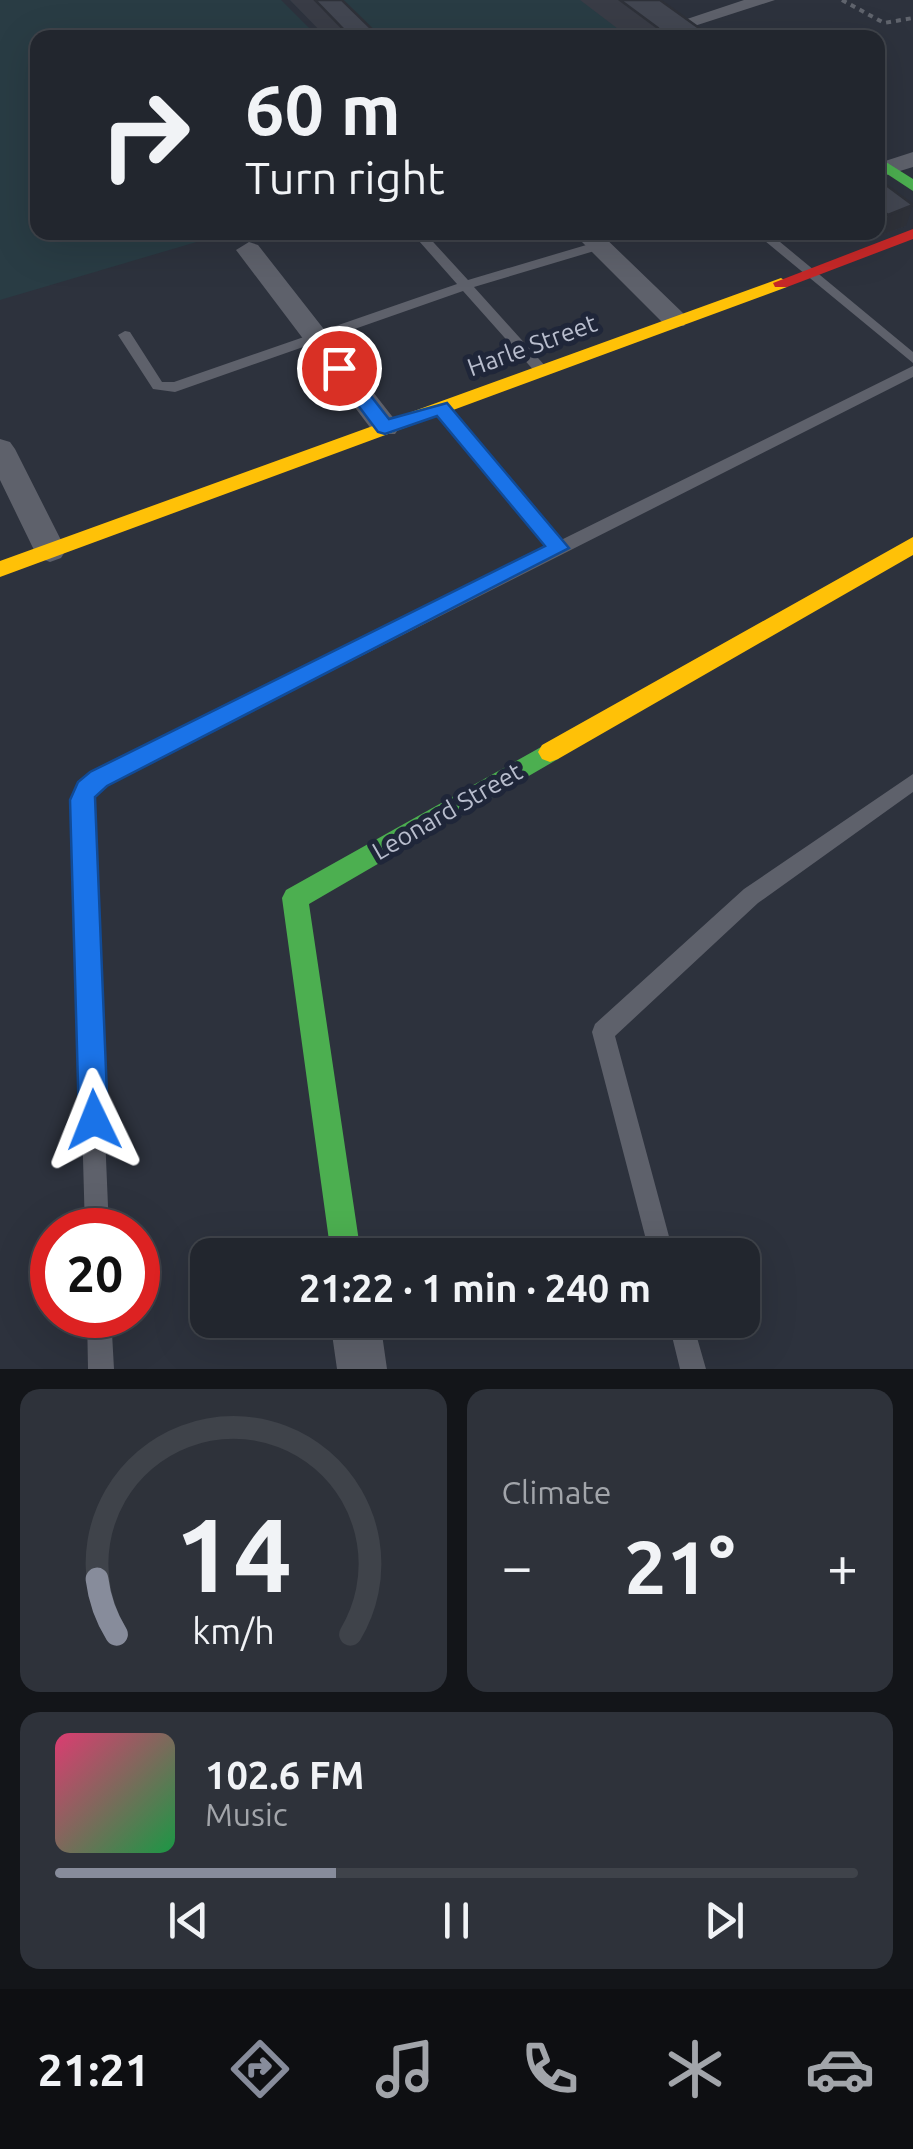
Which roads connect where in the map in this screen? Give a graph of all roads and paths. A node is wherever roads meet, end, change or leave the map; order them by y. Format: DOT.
graph roads {
  1 [pos="765,0"];
  2 [pos="842,0"];
  3 [pos="660,8"];
  4 [pos="913,18"];
  5 [pos="691,30"];
  6 [pos="694,30"];
  7 [pos="913,159"];
  8 [pos="885,164"];
  9 [pos="885,166"];
  10 [pos="913,186"];
  11 [pos="913,234"];
  12 [pos="424,240"];
  13 [pos="588,240"];
  14 [pos="592,240"];
  15 [pos="770,240"];
  16 [pos="249,250"];
  17 [pos="808,272"];
  18 [pos="466,285"];
  19 [pos="675,320"];
  20 [pos="125,335"];
  21 [pos="316,338"];
  22 [pos="913,359"];
  23 [pos="913,370"];
  24 [pos="542,371"];
  25 [pos="440,408"];
  26 [pos="385,427"];
  27 [pos="0,449"];
  28 [pos="913,545"];
  29 [pos="559,548"];
  30 [pos="50,550"];
  31 [pos="0,569"];
  32 [pos="913,782"];
  33 [pos="95,1208"];
  34 [pos="344,1238"];
  35 [pos="658,1238"];
  36 [pos="100,1338"];
  37 [pos="358,1338"];
  38 [pos="684,1338"];
  39 [pos="101,1369"];
  40 [pos="362,1369"];
  41 [pos="692,1369"];
  1 -- 6 [label="street"];
  2 -- 4 [label="path"];
  3 -- 5 [label="street"];
  7 -- 8 [label="street"];
  9 -- 10 [label="street"];
  11 -- 17 [label="street, Harle Street"];
  12 -- 18 [label="lane"];
  13 -- 18 [label="lane"];
  14 -- 19 [label="street"];
  15 -- 17 [label="lane"];
  16 -- 21 [label="street"];
  17 -- 19 [label="street, Harle Street"];
  17 -- 22 [label="lane"];
  18 -- 21 [label="lane"];
  18 -- 24 [label="lane"];
  19 -- 24 [label="street, Harle Street"];
  20 -- 21 [label="lane"];
  21 -- 26 [label="street"];
  23 -- 29 [label="lane"];
  24 -- 25 [label="street, Harle Street"];
  25 -- 26 [label="street, Harle Street"];
  25 -- 29 [label="lane"];
  26 -- 30 [label="street, Harle Street"];
  27 -- 30 [label="street"];
  28 -- 34 [label="street, Leonard Street"];
  29 -- 33 [label="lane"];
  30 -- 31 [label="street, Harle Street"];
  32 -- 35 [label="lane"];
  36 -- 39 [label="lane"];
  37 -- 40 [label="street"];
  38 -- 41 [label="lane"];
}
